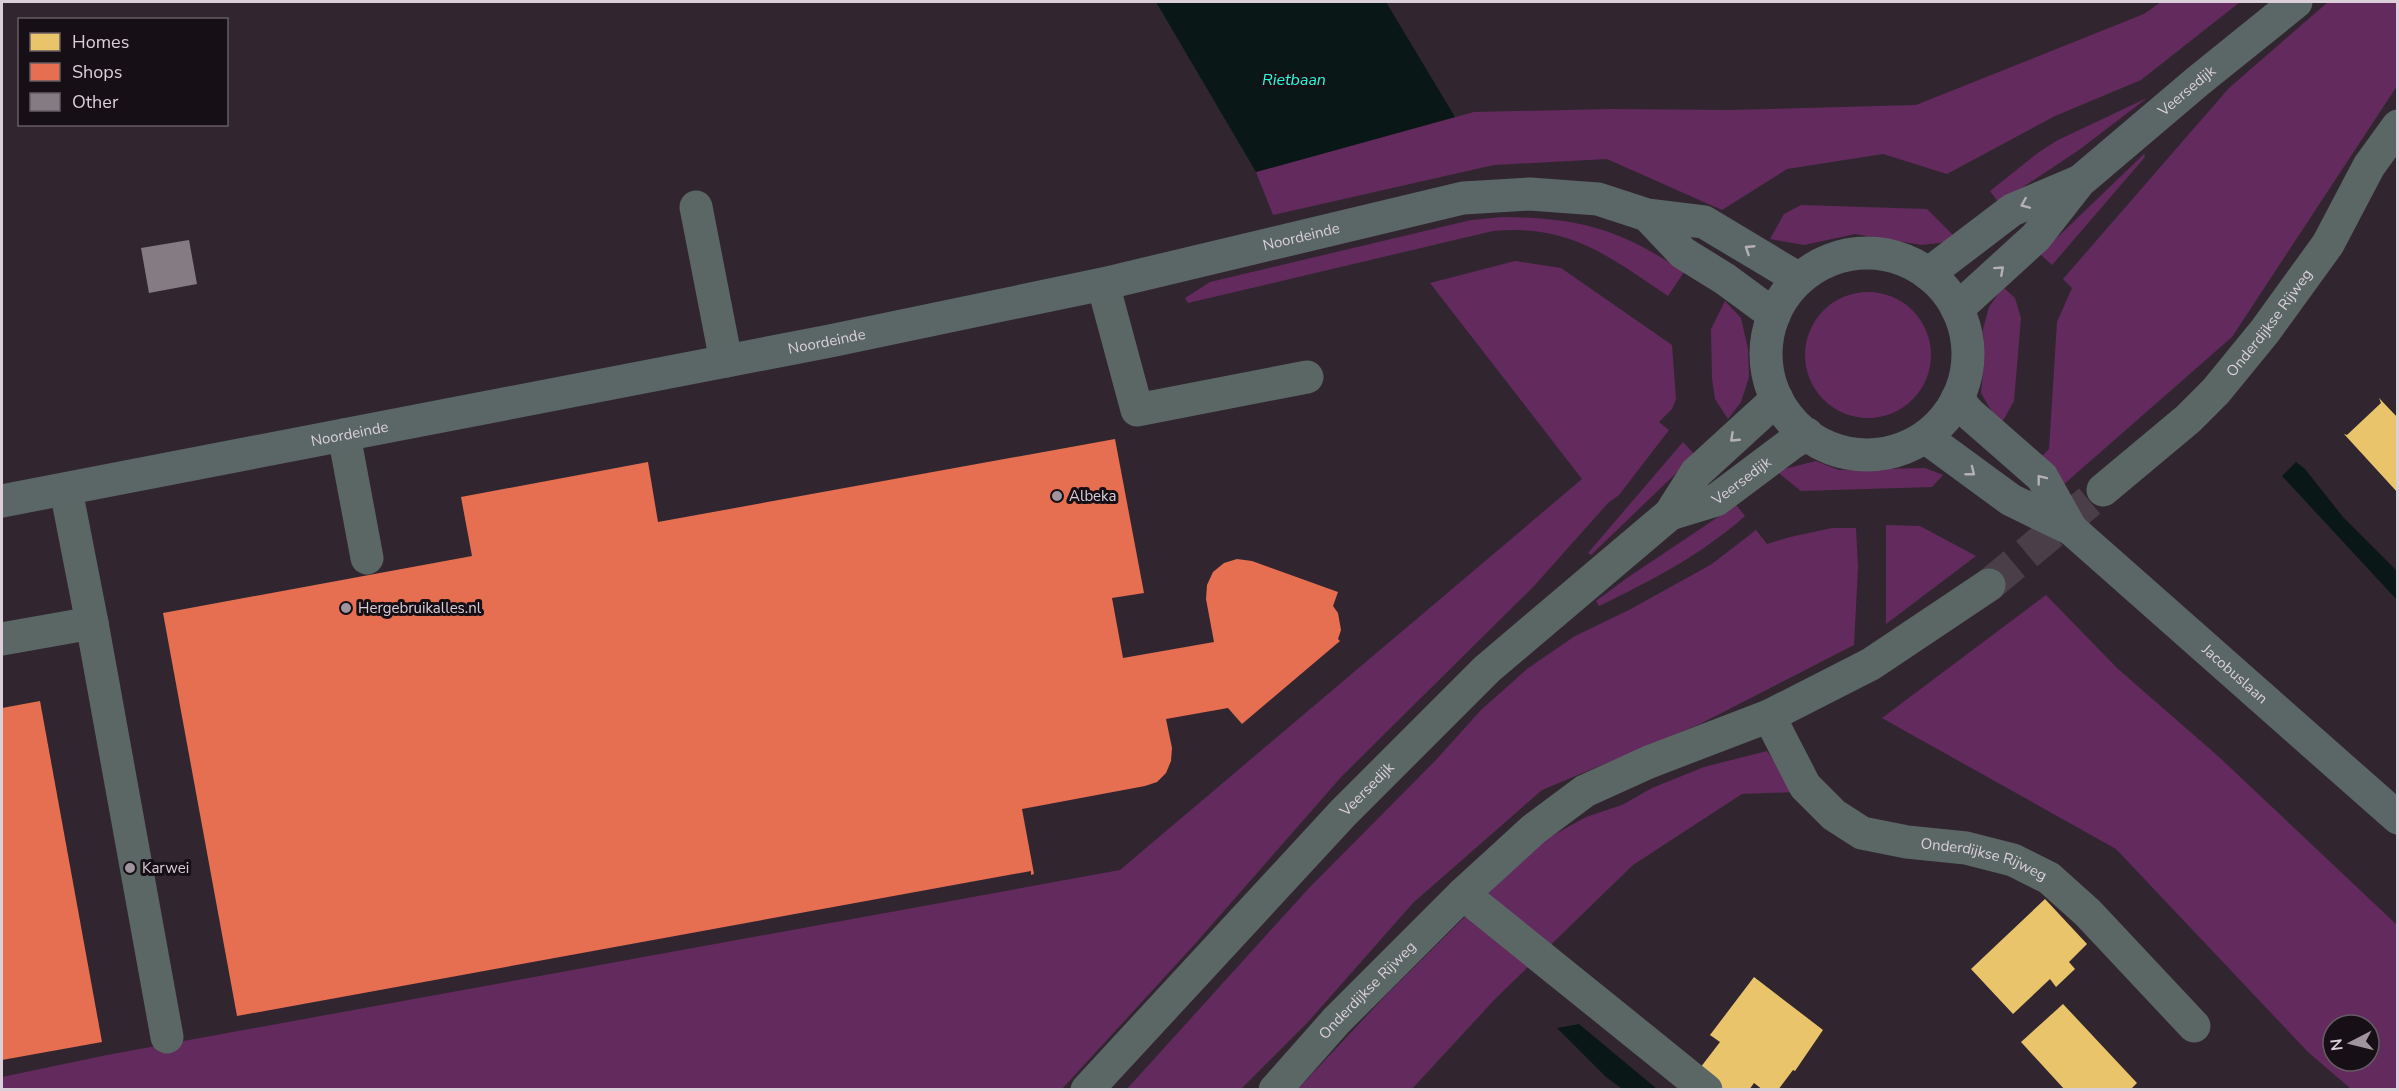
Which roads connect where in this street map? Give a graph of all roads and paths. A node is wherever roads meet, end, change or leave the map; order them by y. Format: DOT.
graph roads {
  1 [pos="2296,2"];
  2 [pos="2397,126"];
  3 [pos="2079,182"];
  4 [pos="696,207"];
  5 [pos="1647,215"];
  6 [pos="1928,274"];
  7 [pos="1800,279"];
  8 [pos="1103,284"];
  9 [pos="1957,309"];
  10 [pos="1774,315"];
  11 [pos="726,361"];
  12 [pos="1307,377"];
  13 [pos="1777,399"];
  14 [pos="1957,399"];
  15 [pos="344,435"];
  16 [pos="1807,435"];
  17 [pos="1925,437"];
  18 [pos="66,490"];
  19 [pos="2103,490"];
  20 [pos="2,501"];
  21 [pos="1670,514"];
  22 [pos="2071,529"];
  23 [pos="367,558"];
  24 [pos="1989,585"];
  25 [pos="92,623"];
  26 [pos="2,639"];
  27 [pos="1769,716"];
  28 [pos="2397,818"];
  29 [pos="1463,894"];
  30 [pos="2194,1026"];
  31 [pos="167,1037"];
  32 [pos="1087,1089"];
  33 [pos="1275,1089"];
  34 [pos="1706,1089"];
  1 -- 3 [label="main road, Veersedijk"];
  2 -- 19 [label="street, Onderdijkse Rijweg"];
  3 -- 6 [label="main road, Veersedijk, one-way"];
  9 -- 3 [label="main road, Veersedijk, one-way"];
  4 -- 11 [label="street"];
  7 -- 5 [label="main road, Noordeinde, one-way"];
  5 -- 8 [label="main road, Noordeinde"];
  5 -- 10 [label="main road, Noordeinde"];
  6 -- 7 [label="main road"];
  6 -- 9 [label="main road"];
  7 -- 10 [label="main road"];
  8 -- 11 [label="main road, Noordeinde"];
  8 -- 12 [label="street"];
  9 -- 14 [label="main road"];
  10 -- 13 [label="main road"];
  11 -- 15 [label="main road, Noordeinde"];
  13 -- 16 [label="main road"];
  13 -- 21 [label="street, Veersedijk, one-way"];
  14 -- 17 [label="main road"];
  22 -- 14 [label="main road, Jacobuslaan, one-way"];
  15 -- 18 [label="main road, Noordeinde"];
  15 -- 23 [label="street"];
  16 -- 17 [label="main road"];
  16 -- 21 [label="street, Veersedijk"];
  17 -- 22 [label="main road, Jacobuslaan, one-way"];
  18 -- 20 [label="main road, Noordeinde"];
  18 -- 25 [label="street"];
  21 -- 32 [label="street, Veersedijk"];
  22 -- 28 [label="main road, Jacobuslaan"];
  24 -- 27 [label="street, Onderdijkse Rijweg"];
  25 -- 26 [label="street"];
  25 -- 31 [label="street"];
  27 -- 29 [label="street, Onderdijkse Rijweg"];
  27 -- 30 [label="street, Onderdijkse Rijweg"];
  29 -- 33 [label="street, Onderdijkse Rijweg"];
  29 -- 34 [label="street"];
}
